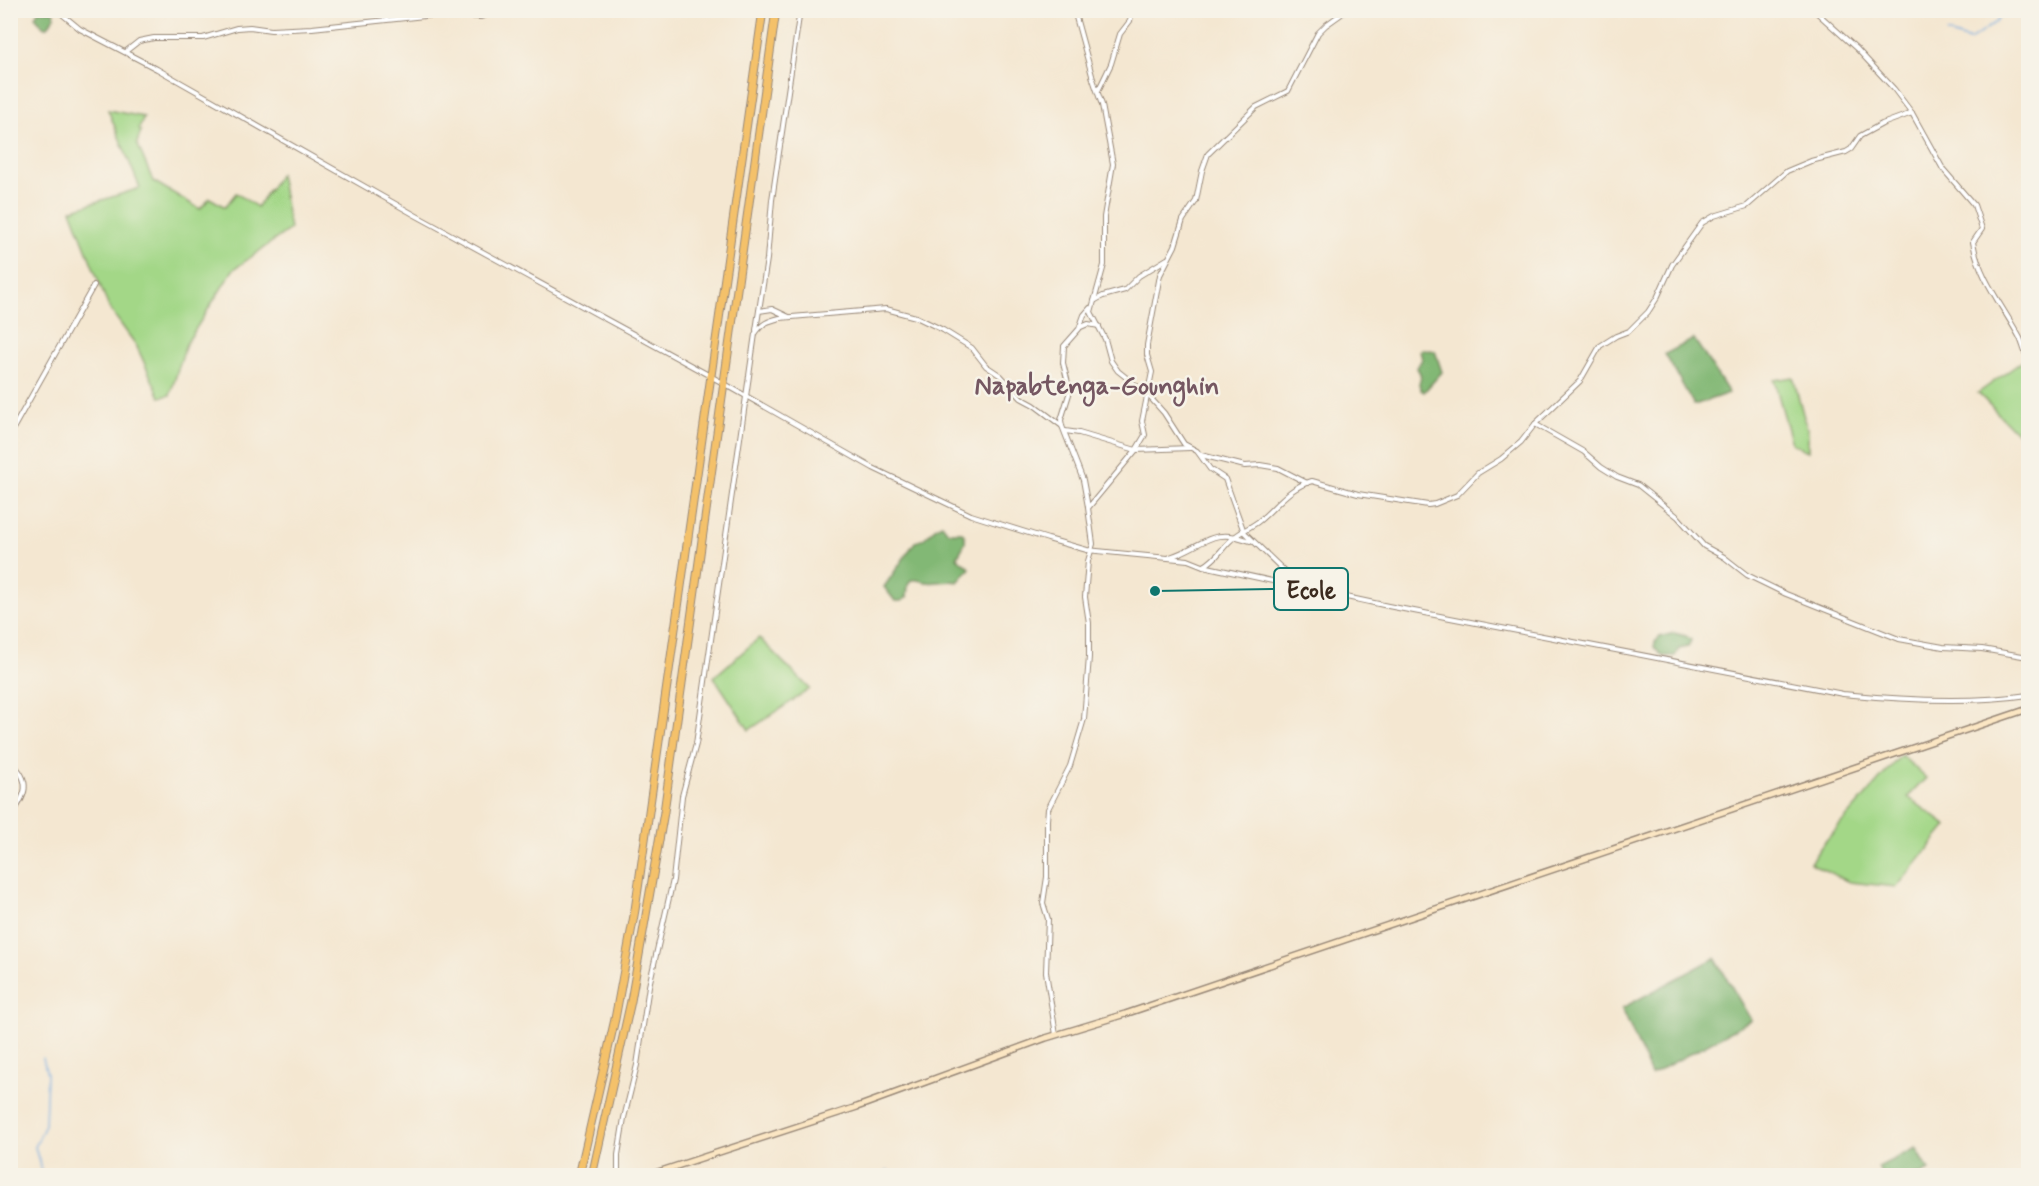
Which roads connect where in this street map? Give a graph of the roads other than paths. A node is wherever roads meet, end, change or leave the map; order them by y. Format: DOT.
graph roads {
  1 [pos="57,10"];
  2 [pos="502,10"];
  3 [pos="763,10"];
  4 [pos="776,10"];
  5 [pos="800,10"];
  6 [pos="1074,10"];
  7 [pos="1132,10"];
  8 [pos="1347,10"];
  9 [pos="1814,10"];
  10 [pos="125,52"];
  11 [pos="1097,91"];
  12 [pos="1912,113"];
  13 [pos="1168,259"];
  14 [pos="94,285"];
  15 [pos="1094,301"];
  16 [pos="1091,308"];
  17 [pos="759,311"];
  18 [pos="790,317"];
  19 [pos="1099,327"];
  20 [pos="1079,328"];
  21 [pos="755,334"];
  22 [pos="2028,360"];
  23 [pos="711,376"];
  24 [pos="723,383"];
  25 [pos="1147,394"];
  26 [pos="746,396"];
  27 [pos="1535,424"];
  28 [pos="1062,426"];
  29 [pos="1065,431"];
  30 [pos="10,434"];
  31 [pos="1190,448"];
  32 [pos="1136,450"];
  33 [pos="1200,455"];
  34 [pos="1307,483"];
  35 [pos="1088,508"];
  36 [pos="1243,531"];
  37 [pos="1236,535"];
  38 [pos="1253,542"];
  39 [pos="1092,550"];
  40 [pos="1169,557"];
  41 [pos="1203,566"];
  42 [pos="1301,587"];
  43 [pos="2028,657"];
  44 [pos="2028,695"];
  45 [pos="2028,709"];
  46 [pos="10,761"];
  47 [pos="10,817"];
  48 [pos="1056,1035"];
  49 [pos="579,1176"];
  50 [pos="592,1176"];
  51 [pos="618,1176"];
  52 [pos="646,1176"];
  1 -- 10 [label="street"];
  2 -- 10 [label="street"];
  3 -- 23 [label="highway"];
  4 -- 24 [label="highway"];
  5 -- 17 [label="street"];
  6 -- 11 [label="street"];
  7 -- 11 [label="street"];
  8 -- 13 [label="street"];
  9 -- 12 [label="street"];
  10 -- 23 [label="street"];
  11 -- 15 [label="street"];
  12 -- 22 [label="street"];
  12 -- 27 [label="street"];
  13 -- 15 [label="street"];
  13 -- 25 [label="street"];
  14 -- 30 [label="street"];
  15 -- 16 [label="street"];
  16 -- 19 [label="street"];
  16 -- 20 [label="street"];
  17 -- 18 [label="street"];
  17 -- 21 [label="street"];
  18 -- 21 [label="street"];
  18 -- 28 [label="street"];
  19 -- 20 [label="street"];
  19 -- 25 [label="street"];
  20 -- 28 [label="street"];
  21 -- 26 [label="street"];
  23 -- 24 [label="street"];
  23 -- 49 [label="highway"];
  24 -- 26 [label="street"];
  24 -- 50 [label="highway"];
  25 -- 31 [label="street"];
  25 -- 32 [label="street"];
  26 -- 39 [label="street"];
  26 -- 51 [label="street"];
  27 -- 34 [label="street"];
  27 -- 43 [label="street"];
  28 -- 29 [label="street"];
  29 -- 32 [label="street"];
  29 -- 35 [label="street"];
  31 -- 32 [label="street"];
  31 -- 33 [label="street"];
  32 -- 35 [label="street"];
  33 -- 34 [label="street"];
  33 -- 36 [label="street"];
  34 -- 36 [label="street"];
  35 -- 39 [label="street"];
  36 -- 37 [label="street"];
  36 -- 38 [label="street"];
  37 -- 38 [label="street"];
  37 -- 40 [label="street"];
  37 -- 41 [label="street"];
  38 -- 42 [label="street"];
  39 -- 40 [label="street"];
  39 -- 48 [label="street"];
  40 -- 41 [label="street"];
  41 -- 42 [label="street"];
  42 -- 44 [label="street"];
  45 -- 48 [label="street"];
  46 -- 47 [label="street"];
  48 -- 52 [label="street"];
}
